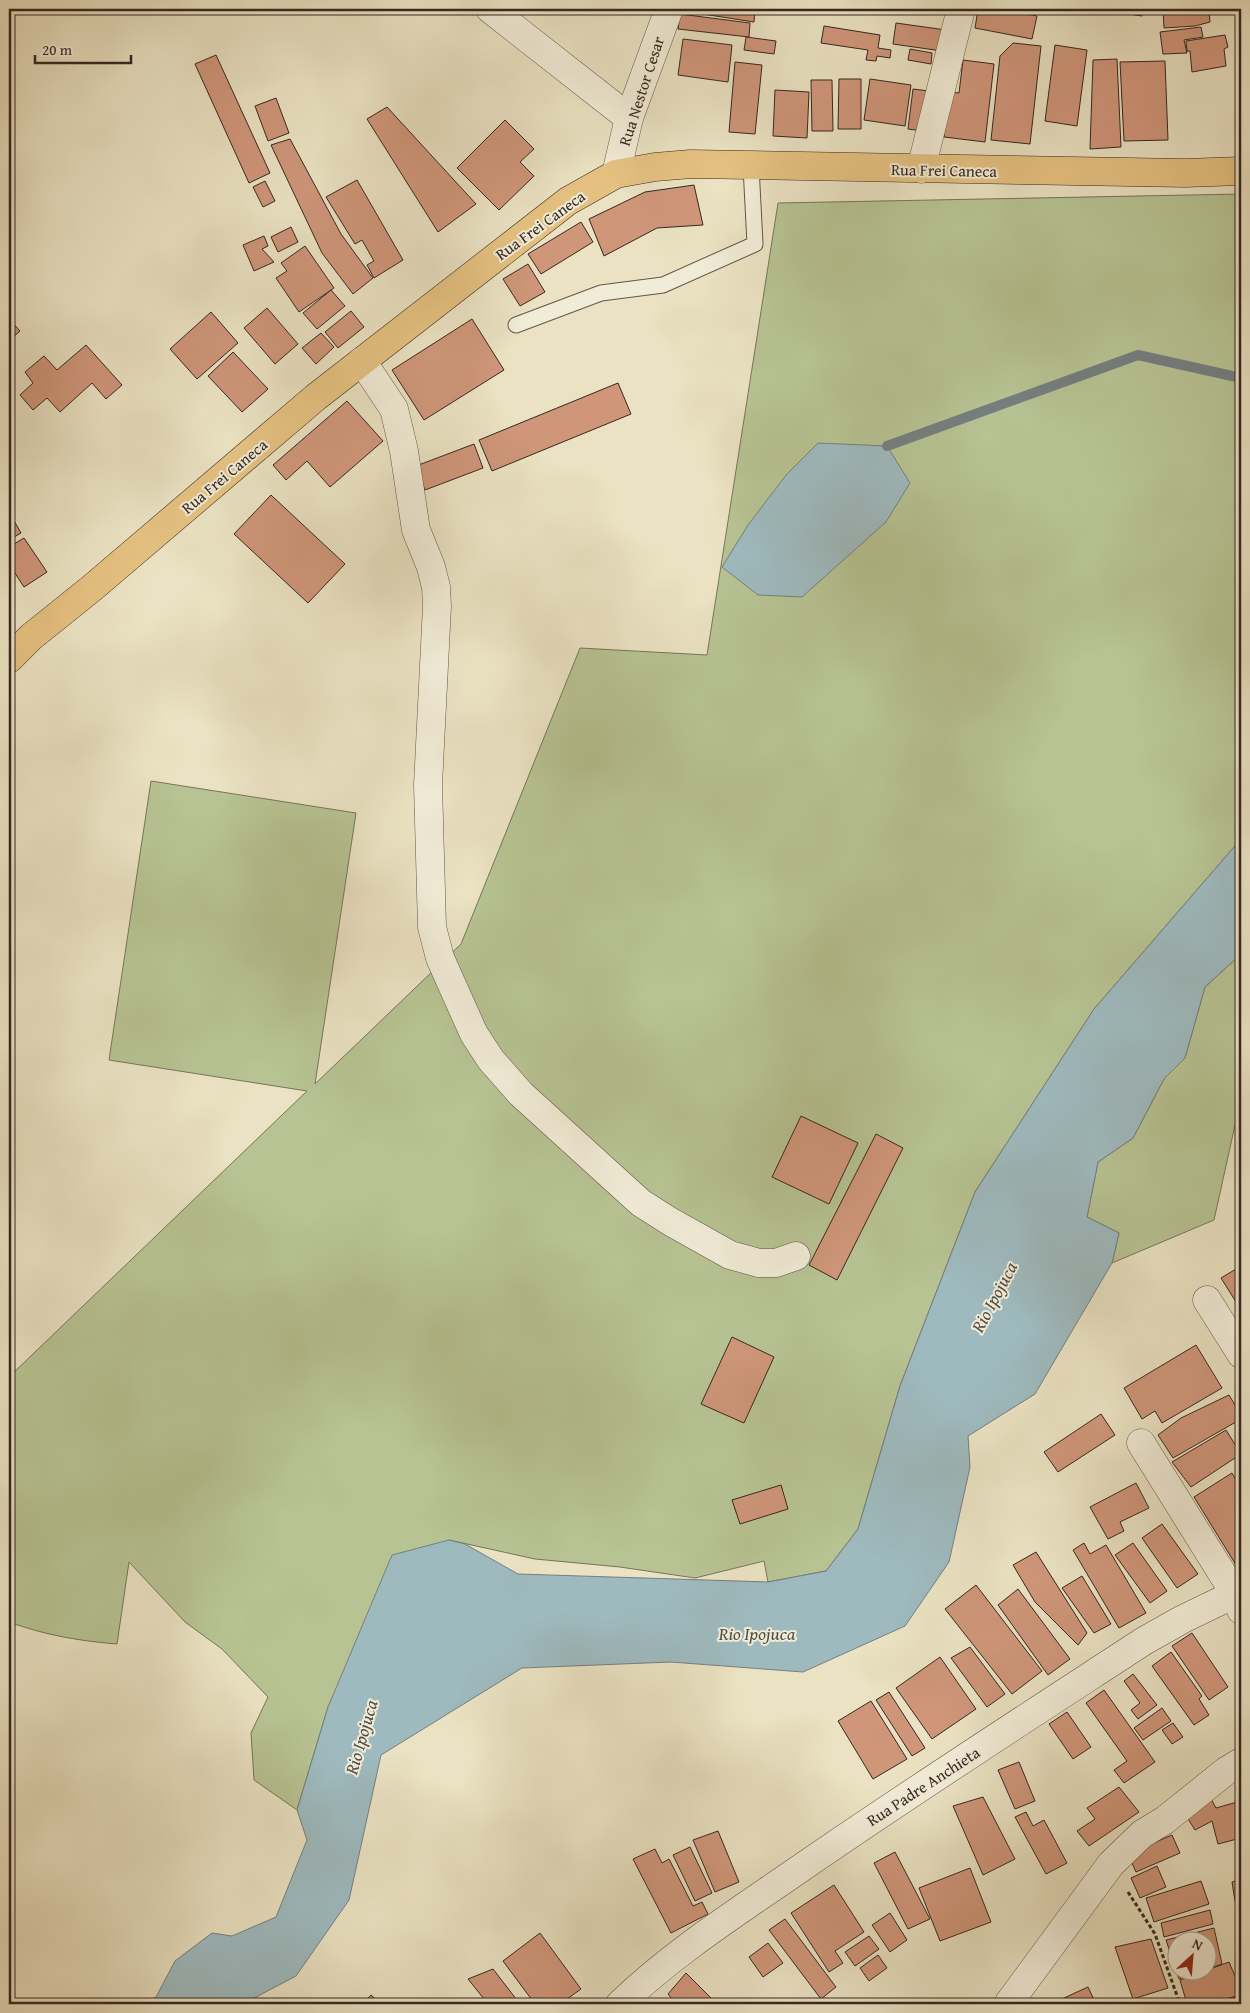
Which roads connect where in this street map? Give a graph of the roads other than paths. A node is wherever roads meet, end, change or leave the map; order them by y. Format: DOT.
graph roads {
  1 [pos="490,9"];
  2 [pos="669,9"];
  3 [pos="961,9"];
  4 [pos="629,118"];
  5 [pos="751,166"];
  6 [pos="921,169"];
  7 [pos="1241,171"];
  8 [pos="616,174"];
  9 [pos="516,325"];
  10 [pos="362,361"];
  11 [pos="9,660"];
  12 [pos="796,1256"];
  13 [pos="1207,1300"];
  14 [pos="1241,1354"];
  15 [pos="1140,1443"];
  16 [pos="1239,1598"];
  17 [pos="1241,1762"];
  18 [pos="620,2004"];
  19 [pos="1008,2004"];
  1 -- 4 [label="street"];
  2 -- 4 [label="street, Rua Nestor Cesar"];
  3 -- 6 [label="street"];
  4 -- 8 [label="street, Rua Nestor Cesar"];
  5 -- 6 [label="main road, Rua Frei Caneca"];
  5 -- 8 [label="main road, Rua Frei Caneca"];
  5 -- 9 [label="lane"];
  6 -- 7 [label="main road, Rua Frei Caneca"];
  8 -- 10 [label="main road, Rua Frei Caneca"];
  10 -- 11 [label="main road, Rua Frei Caneca"];
  10 -- 12 [label="street"];
  13 -- 14 [label="street"];
  15 -- 16 [label="street"];
  16 -- 18 [label="street, Rua Padre Anchieta"];
  17 -- 19 [label="street"];
}
